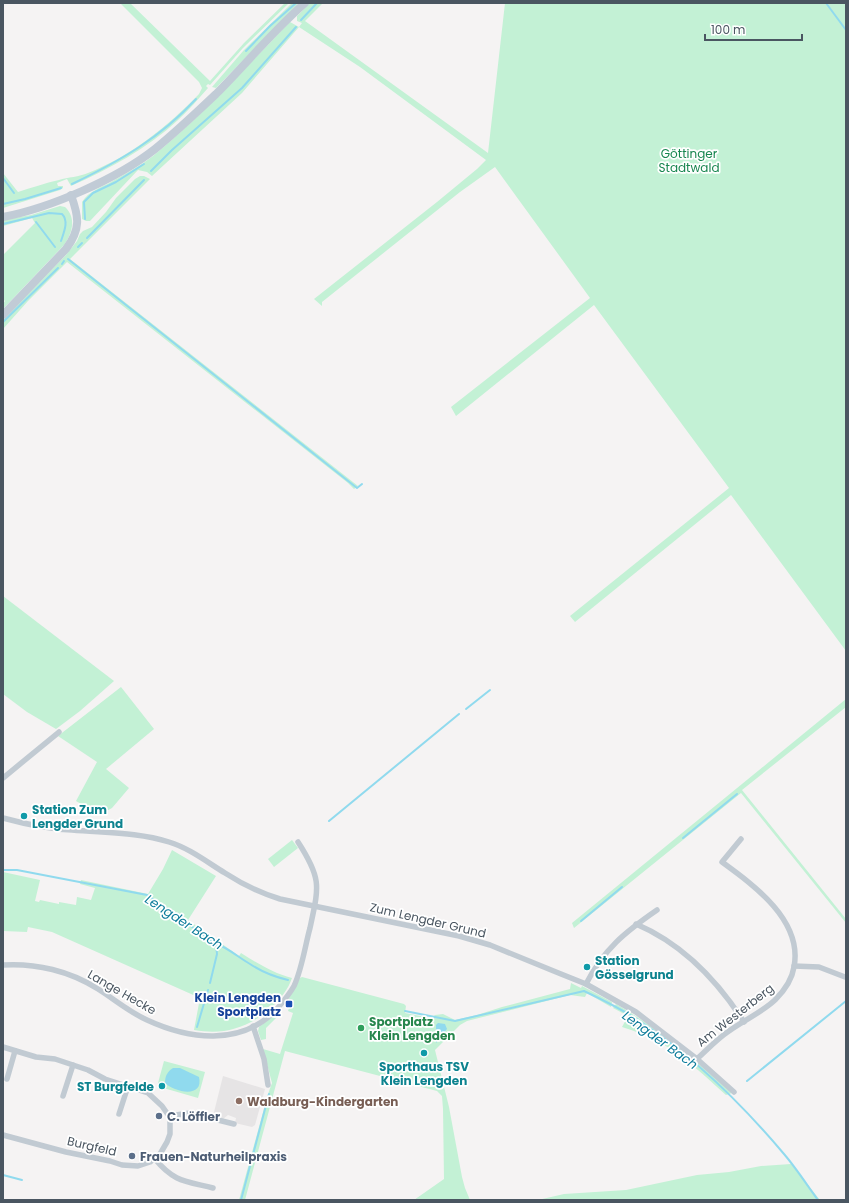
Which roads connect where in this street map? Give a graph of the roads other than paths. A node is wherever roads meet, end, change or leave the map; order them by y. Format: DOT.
graph roads {
  1 [pos="305,3"];
  2 [pos="71,195"];
  3 [pos="3,217"];
  4 [pos="3,315"];
  5 [pos="59,732"];
  6 [pos="3,778"];
  7 [pos="3,818"];
  8 [pos="741,839"];
  9 [pos="298,842"];
  10 [pos="315,906"];
  11 [pos="657,910"];
  12 [pos="636,924"];
  13 [pos="3,965"];
  14 [pos="794,966"];
  15 [pos="845,977"];
  16 [pos="586,984"];
  17 [pos="744,1022"];
  18 [pos="253,1026"];
  19 [pos="3,1047"];
  20 [pos="16,1051"];
  21 [pos="697,1059"];
  22 [pos="73,1065"];
  23 [pos="7,1079"];
  24 [pos="128,1086"];
  25 [pos="268,1086"];
  26 [pos="734,1092"];
  27 [pos="63,1096"];
  28 [pos="119,1114"];
  29 [pos="169,1116"];
  30 [pos="234,1124"];
  31 [pos="3,1135"];
  32 [pos="155,1159"];
  33 [pos="213,1188"];
  1 -- 2 [label="main road"];
  2 -- 3 [label="main road"];
  2 -- 4 [label="main road"];
  5 -- 6 [label="street"];
  7 -- 10 [label="street, Zum Lengder Grund"];
  8 -- 14 [label="street, Am Westerberg"];
  9 -- 10 [label="street"];
  10 -- 16 [label="street, Zum Lengder Grund"];
  10 -- 18 [label="street, Lange Hecke"];
  11 -- 12 [label="street"];
  12 -- 16 [label="street"];
  12 -- 17 [label="street"];
  13 -- 18 [label="street, Lange Hecke"];
  14 -- 15 [label="street"];
  14 -- 17 [label="street, Am Westerberg"];
  16 -- 21 [label="street, Zum Lengder Grund"];
  17 -- 21 [label="street, Am Westerberg"];
  18 -- 25 [label="street"];
  19 -- 20 [label="street"];
  20 -- 22 [label="street"];
  20 -- 23 [label="street"];
  21 -- 26 [label="street, Zum Lengder Grund"];
  22 -- 24 [label="street"];
  22 -- 27 [label="street"];
  24 -- 28 [label="street"];
  24 -- 29 [label="street"];
  29 -- 30 [label="street"];
  29 -- 32 [label="street"];
  31 -- 32 [label="street, Burgfeld"];
  32 -- 33 [label="street"];
}
